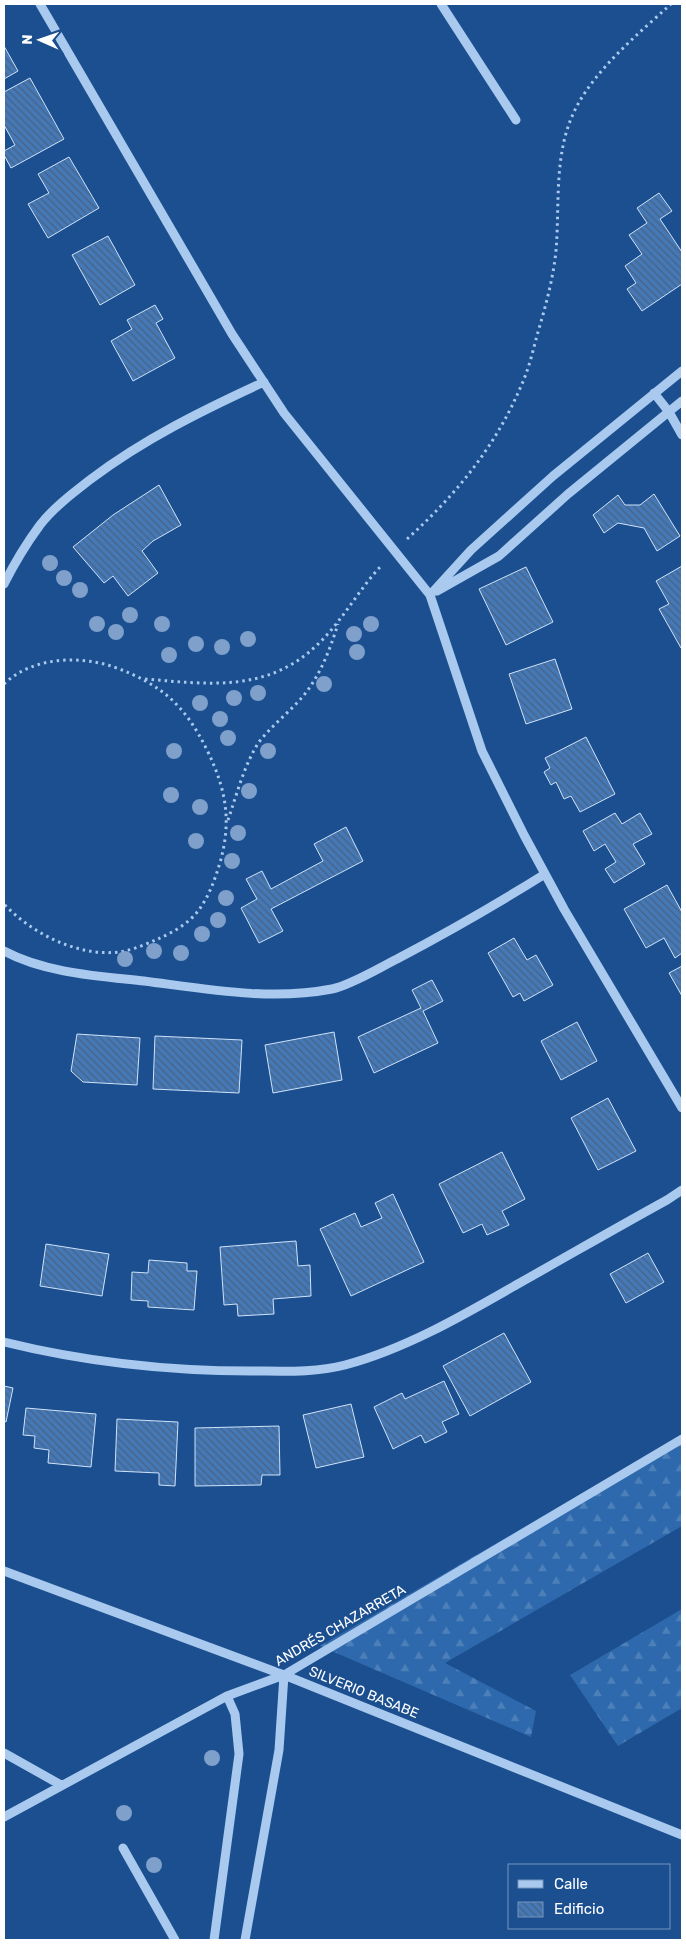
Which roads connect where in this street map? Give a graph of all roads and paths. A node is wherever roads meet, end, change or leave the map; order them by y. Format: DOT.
graph roads {
  1 [pos="40,4"];
  2 [pos="441,4"];
  3 [pos="671,4"];
  4 [pos="516,120"];
  5 [pos="682,371"];
  6 [pos="264,382"];
  7 [pos="654,393"];
  8 [pos="682,401"];
  9 [pos="669,412"];
  10 [pos="682,435"];
  11 [pos="395,550"];
  12 [pos="4,584"];
  13 [pos="430,595"];
  14 [pos="339,621"];
  15 [pos="145,679"];
  16 [pos="4,684"];
  17 [pos="228,821"];
  18 [pos="545,874"];
  19 [pos="4,904"];
  20 [pos="4,951"];
  21 [pos="682,1108"];
  22 [pos="682,1190"];
  23 [pos="682,1196"];
  24 [pos="667,1200"];
  25 [pos="4,1342"];
  26 [pos="682,1439"];
  27 [pos="4,1571"];
  28 [pos="284,1675"];
  29 [pos="227,1696"];
  30 [pos="4,1753"];
  31 [pos="61,1785"];
  32 [pos="4,1817"];
  33 [pos="682,1835"];
  34 [pos="123,1848"];
  35 [pos="175,1940"];
  36 [pos="214,1940"];
  37 [pos="245,1940"];
  1 -- 6 [label="street"];
  2 -- 4 [label="street"];
  3 -- 11 [label="path"];
  5 -- 7 [label="street"];
  6 -- 11 [label="street"];
  6 -- 12 [label="street"];
  7 -- 9 [label="street"];
  7 -- 13 [label="street"];
  8 -- 9 [label="street"];
  9 -- 10 [label="street"];
  9 -- 13 [label="street"];
  11 -- 13 [label="street"];
  11 -- 14 [label="path"];
  13 -- 18 [label="street"];
  14 -- 15 [label="path"];
  14 -- 17 [label="path"];
  15 -- 16 [label="path"];
  15 -- 17 [label="path"];
  17 -- 19 [label="path"];
  18 -- 20 [label="street"];
  18 -- 21 [label="street"];
  22 -- 24 [label="street"];
  23 -- 24 [label="street"];
  24 -- 25 [label="street"];
  26 -- 28 [label="street, ANDRÉS CHAZARRETA"];
  27 -- 28 [label="street, SILVERIO BASABE"];
  28 -- 29 [label="street, ANDRÉS CHAZARRETA"];
  28 -- 33 [label="street, SILVERIO BASABE"];
  28 -- 37 [label="street"];
  29 -- 31 [label="street, ANDRÉS CHAZARRETA"];
  29 -- 36 [label="street"];
  30 -- 31 [label="street"];
  31 -- 32 [label="street, ANDRÉS CHAZARRETA"];
  34 -- 35 [label="street"];
}
